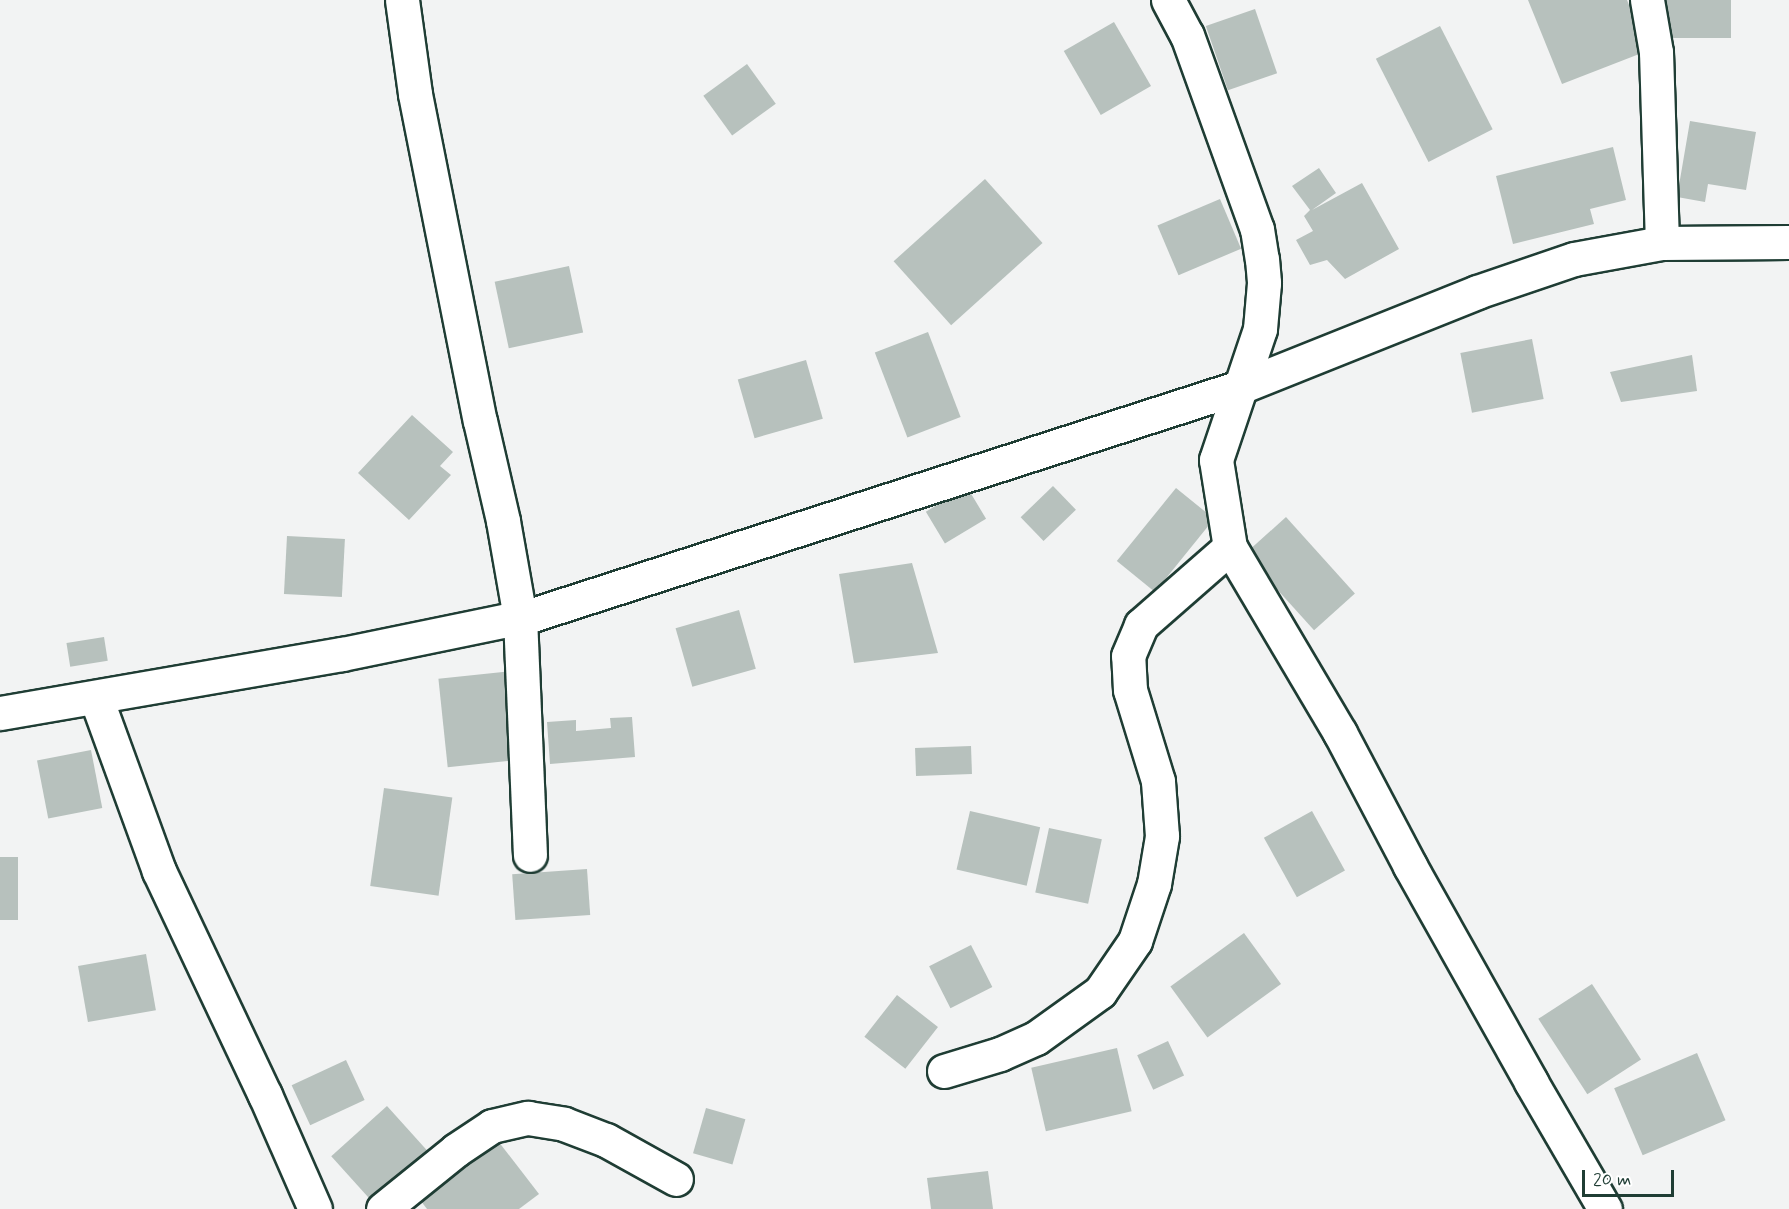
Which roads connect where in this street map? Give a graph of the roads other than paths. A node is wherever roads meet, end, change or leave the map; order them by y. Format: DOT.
graph roads {
  1 [pos="402,0"];
  2 [pos="1168,0"];
  3 [pos="1647,0"];
  4 [pos="1789,242"];
  5 [pos="1662,243"];
  6 [pos="1240,387"];
  7 [pos="1230,547"];
  8 [pos="520,617"];
  9 [pos="96,698"];
  10 [pos="0,713"];
  11 [pos="530,855"];
  12 [pos="944,1071"];
  13 [pos="676,1179"];
  14 [pos="315,1209"];
  15 [pos="383,1209"];
  16 [pos="1605,1209"];
  1 -- 8 [label="street"];
  2 -- 6 [label="street"];
  3 -- 5 [label="street"];
  4 -- 5 [label="street"];
  5 -- 6 [label="street"];
  6 -- 7 [label="street"];
  6 -- 8 [label="street"];
  7 -- 12 [label="street"];
  7 -- 16 [label="street"];
  8 -- 9 [label="street"];
  8 -- 11 [label="street"];
  9 -- 10 [label="street"];
  9 -- 14 [label="street"];
  13 -- 15 [label="street"];
}
